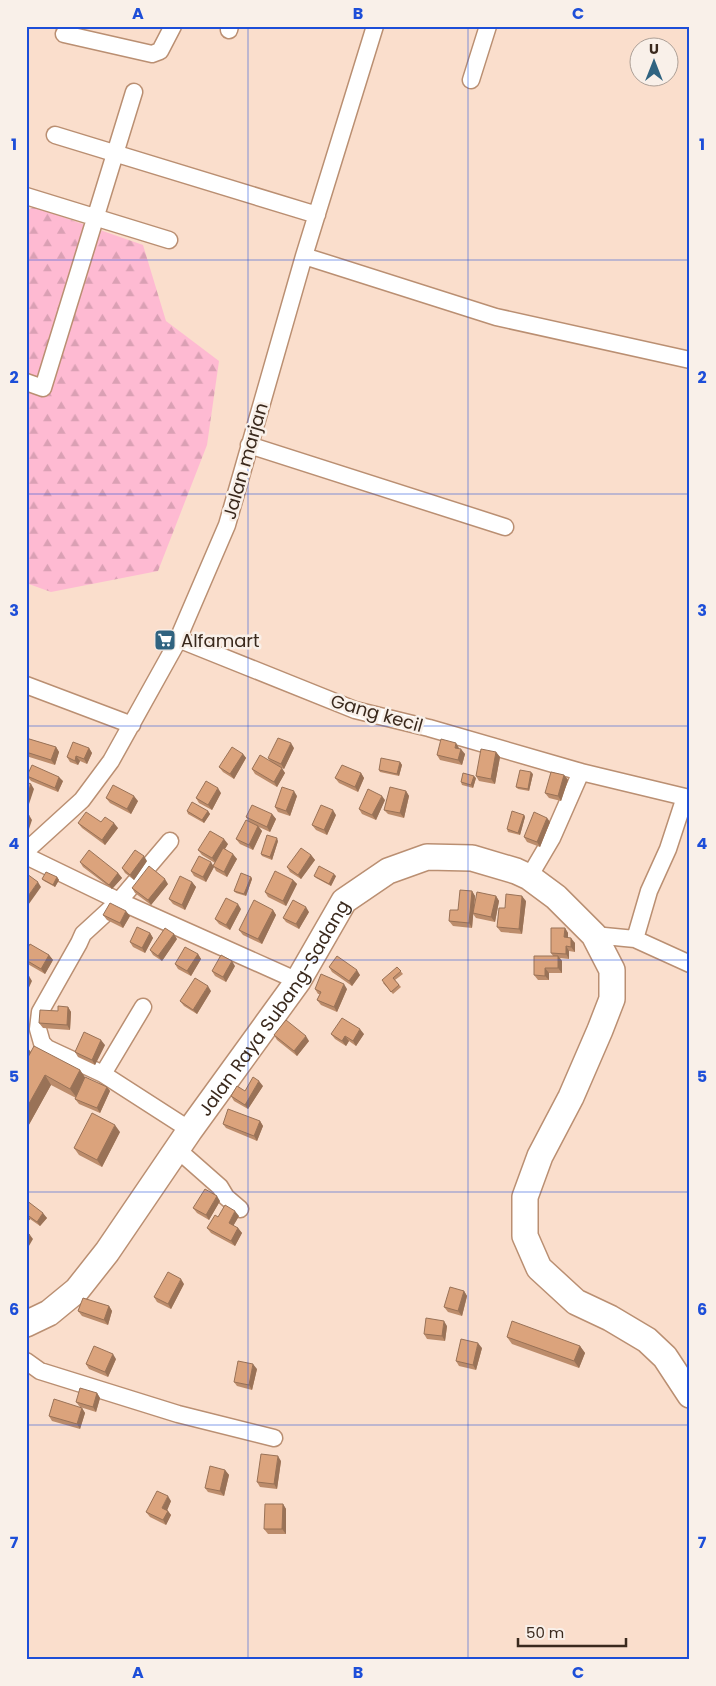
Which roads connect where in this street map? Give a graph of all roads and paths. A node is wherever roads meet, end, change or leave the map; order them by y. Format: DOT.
graph roads {
  1 [pos="173,26"];
  2 [pos="375,26"];
  3 [pos="488,26"];
  4 [pos="64,34"];
  5 [pos="471,80"];
  6 [pos="134,92"];
  7 [pos="55,134"];
  8 [pos="116,153"];
  9 [pos="26,196"];
  10 [pos="317,215"];
  11 [pos="96,217"];
  12 [pos="169,240"];
  13 [pos="304,256"];
  14 [pos="690,360"];
  15 [pos="26,382"];
  16 [pos="249,445"];
  17 [pos="505,527"];
  18 [pos="178,639"];
  19 [pos="26,685"];
  20 [pos="132,725"];
  21 [pos="581,772"];
  22 [pos="687,797"];
  23 [pos="170,841"];
  24 [pos="26,851"];
  25 [pos="26,856"];
  26 [pos="529,877"];
  27 [pos="120,901"];
  28 [pos="594,935"];
  29 [pos="635,939"];
  30 [pos="690,964"];
  31 [pos="298,981"];
  32 [pos="143,1006"];
  33 [pos="103,1074"];
  34 [pos="184,1140"];
  35 [pos="240,1209"];
  36 [pos="26,1324"];
  37 [pos="26,1361"];
  38 [pos="690,1395"];
  39 [pos="274,1438"];
  1 -- 4 [label="street"];
  2 -- 10 [label="street, Jalan marjan"];
  3 -- 5 [label="street"];
  6 -- 8 [label="street"];
  7 -- 8 [label="street"];
  8 -- 10 [label="street"];
  8 -- 11 [label="street"];
  9 -- 11 [label="street"];
  10 -- 13 [label="street, Jalan marjan"];
  11 -- 12 [label="street"];
  11 -- 15 [label="street"];
  13 -- 14 [label="street"];
  13 -- 16 [label="street, Jalan marjan"];
  16 -- 17 [label="street"];
  16 -- 18 [label="street, Jalan marjan"];
  18 -- 20 [label="street, Jalan marjan"];
  18 -- 21 [label="street, Gang kecil"];
  19 -- 20 [label="street"];
  20 -- 24 [label="street, Jalan marjan"];
  21 -- 22 [label="street, Gang kecil"];
  21 -- 26 [label="street"];
  22 -- 29 [label="street"];
  23 -- 27 [label="street"];
  25 -- 27 [label="street"];
  26 -- 28 [label="main road, Jalan Raya Subang-Sadang"];
  26 -- 31 [label="main road, Jalan Raya Subang-Sadang"];
  27 -- 31 [label="street"];
  27 -- 33 [label="street"];
  28 -- 29 [label="street"];
  28 -- 38 [label="main road, Jalan Raya Subang-Sadang"];
  29 -- 30 [label="street"];
  31 -- 34 [label="main road, Jalan Raya Subang-Sadang"];
  32 -- 33 [label="street"];
  33 -- 34 [label="street"];
  34 -- 35 [label="street"];
  34 -- 36 [label="main road, Jalan Raya Subang-Sadang"];
  37 -- 39 [label="street"];
}
